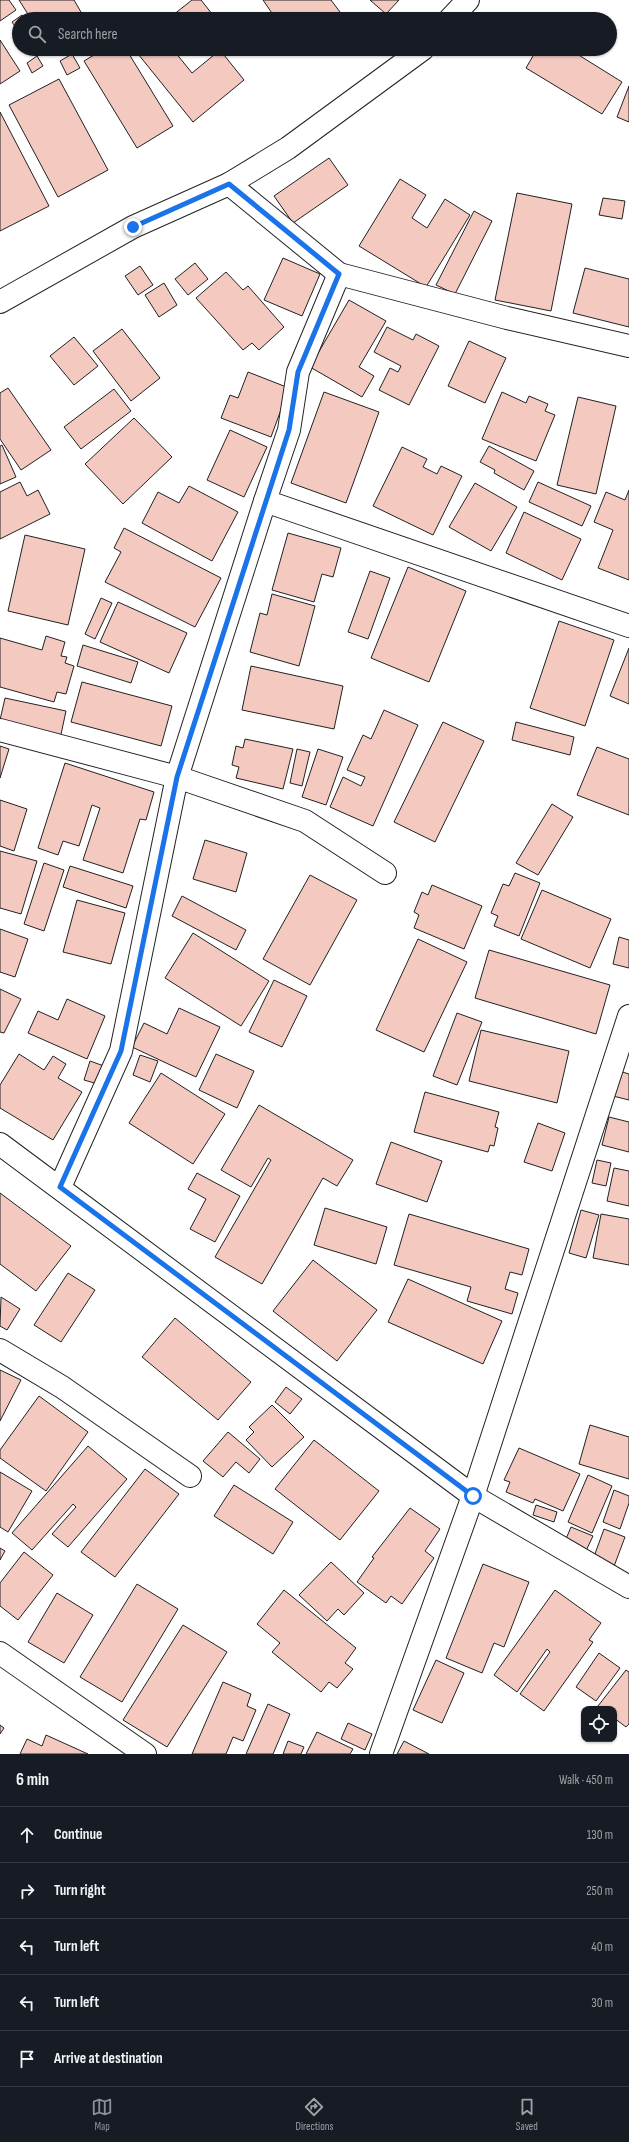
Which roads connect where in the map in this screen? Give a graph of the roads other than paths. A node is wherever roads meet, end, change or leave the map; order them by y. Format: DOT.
graph roads {
  1 [pos="468,0"];
  2 [pos="457,12"];
  3 [pos="413,56"];
  4 [pos="229,184"];
  5 [pos="339,274"];
  6 [pos="0,302"];
  7 [pos="629,346"];
  8 [pos="265,501"];
  9 [pos="629,626"];
  10 [pos="0,730"];
  11 [pos="177,777"];
  12 [pos="385,873"];
  13 [pos="629,1016"];
  14 [pos="0,1144"];
  15 [pos="60,1187"];
  16 [pos="0,1350"];
  17 [pos="190,1476"];
  18 [pos="473,1496"];
  19 [pos="629,1588"];
  20 [pos="0,1653"];
  21 [pos="145,1754"];
  22 [pos="381,1754"];
  1 -- 2 [label="street"];
  3 -- 4 [label="street"];
  4 -- 5 [label="street"];
  4 -- 6 [label="street"];
  5 -- 7 [label="street"];
  5 -- 8 [label="street"];
  8 -- 9 [label="street"];
  8 -- 11 [label="street"];
  10 -- 11 [label="street"];
  11 -- 12 [label="street"];
  11 -- 15 [label="street"];
  13 -- 18 [label="street"];
  14 -- 15 [label="street"];
  15 -- 18 [label="street"];
  16 -- 17 [label="street"];
  18 -- 19 [label="street"];
  18 -- 22 [label="street"];
  20 -- 21 [label="street"];
}
